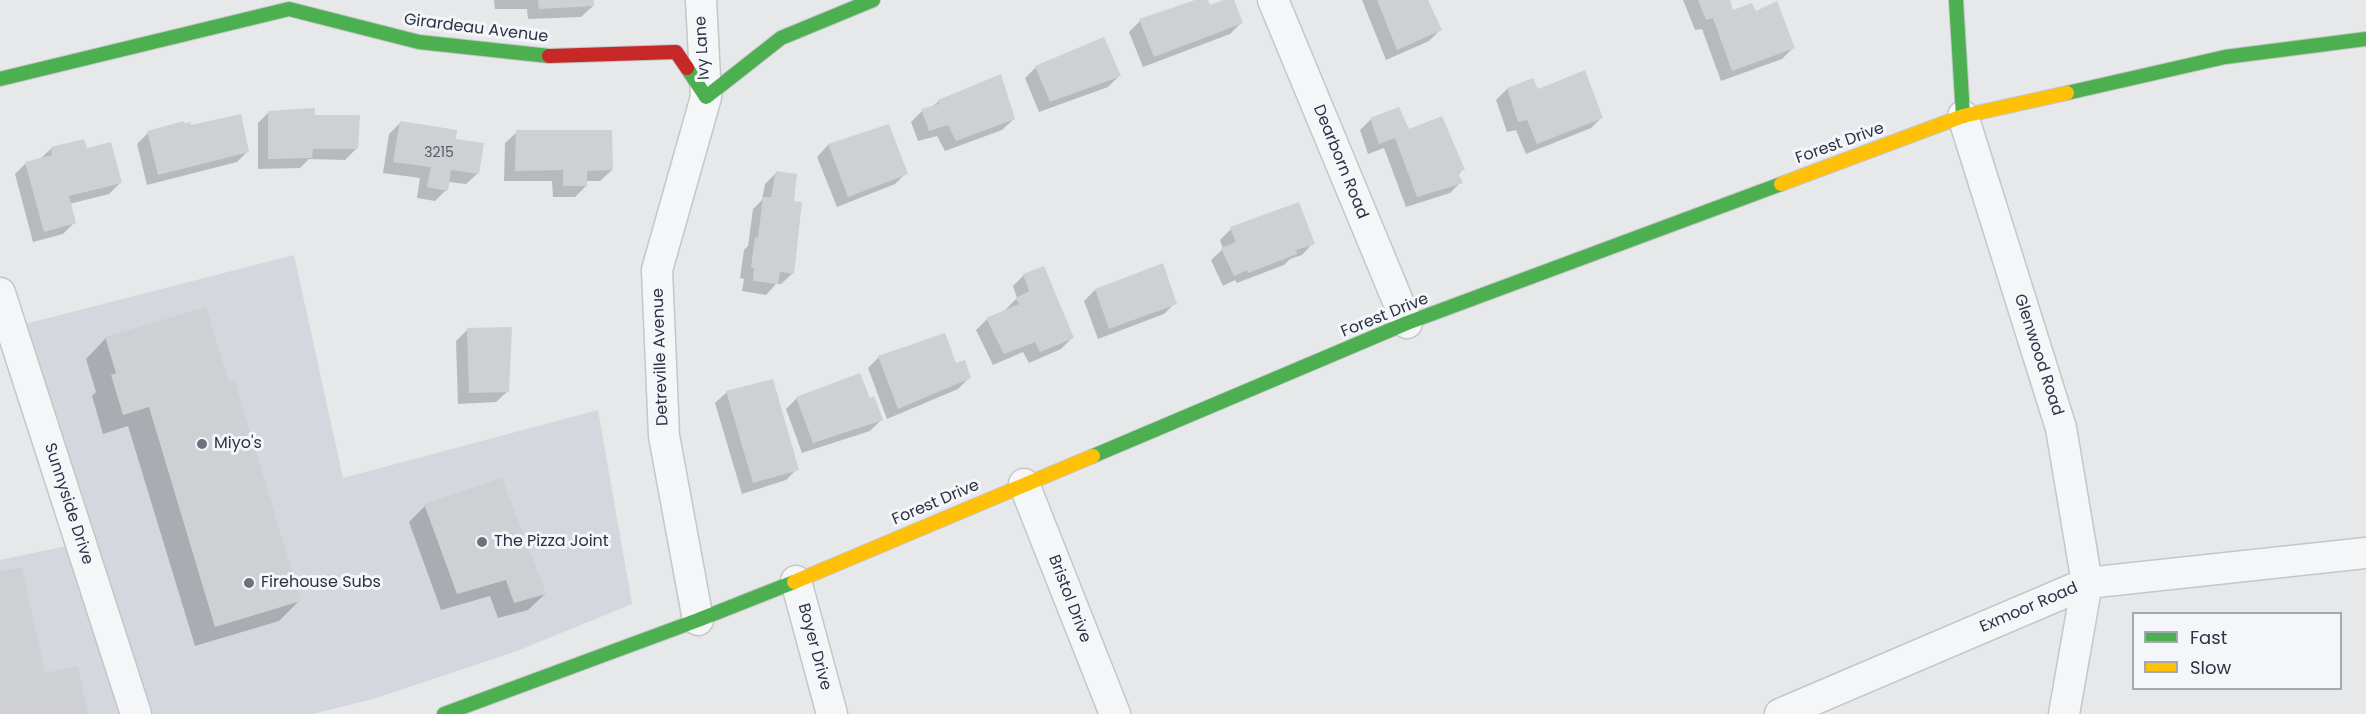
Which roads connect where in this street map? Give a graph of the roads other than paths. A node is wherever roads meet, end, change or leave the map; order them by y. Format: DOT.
graph roads {
  1 [pos="701,0"];
  2 [pos="873,0"];
  3 [pos="1274,0"];
  4 [pos="1956,0"];
  5 [pos="2366,39"];
  6 [pos="0,79"];
  7 [pos="706,97"];
  8 [pos="1963,116"];
  9 [pos="0,293"];
  10 [pos="1407,323"];
  11 [pos="1024,484"];
  12 [pos="2366,553"];
  13 [pos="796,581"];
  14 [pos="2087,583"];
  15 [pos="698,620"];
  16 [pos="136,714"];
  17 [pos="444,714"];
  18 [pos="832,714"];
  19 [pos="1115,714"];
  20 [pos="1780,714"];
  21 [pos="2064,714"];
  1 -- 7 [label="street, Ivy Lane"];
  2 -- 7 [label="main road"];
  3 -- 10 [label="street, Dearborn Road"];
  4 -- 8 [label="main road, Glenwood Road"];
  5 -- 8 [label="main road, Forest Drive"];
  6 -- 7 [label="main road, Girardeau Avenue"];
  7 -- 15 [label="street, Detreville Avenue"];
  8 -- 10 [label="main road, Forest Drive"];
  8 -- 14 [label="street, Glenwood Road"];
  9 -- 16 [label="street, Sunnyside Drive"];
  10 -- 11 [label="main road, Forest Drive"];
  11 -- 13 [label="main road, Forest Drive"];
  11 -- 19 [label="street, Bristol Drive"];
  12 -- 14 [label="street, Exmoor Road"];
  13 -- 15 [label="main road, Forest Drive"];
  13 -- 18 [label="street, Boyer Drive"];
  14 -- 20 [label="street, Exmoor Road"];
  14 -- 21 [label="street, Glenwood Road"];
  15 -- 17 [label="main road, Forest Drive"];
}
